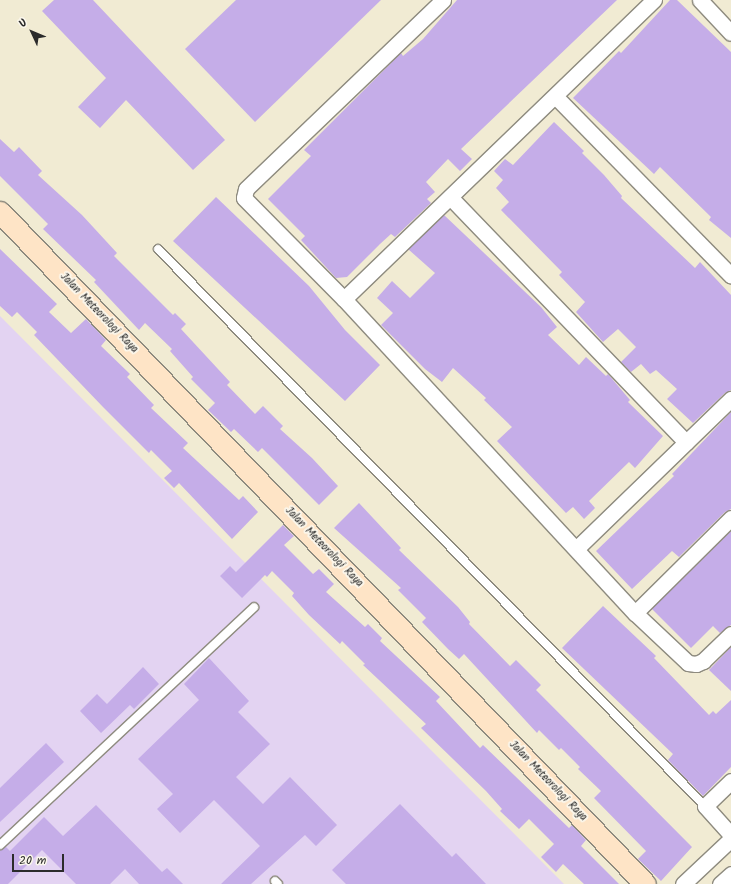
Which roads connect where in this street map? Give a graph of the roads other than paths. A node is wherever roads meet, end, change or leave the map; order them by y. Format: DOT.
graph roads {
  1 [pos="443,0"];
  2 [pos="654,0"];
  3 [pos="700,0"];
  4 [pos="731,33"];
  5 [pos="556,97"];
  6 [pos="451,198"];
  7 [pos="0,212"];
  8 [pos="158,249"];
  9 [pos="731,276"];
  10 [pos="344,299"];
  11 [pos="731,399"];
  12 [pos="686,442"];
  13 [pos="731,518"];
  14 [pos="576,549"];
  15 [pos="254,607"];
  16 [pos="635,613"];
  17 [pos="731,634"];
  18 [pos="731,781"];
  19 [pos="705,806"];
  20 [pos="731,835"];
  21 [pos="731,838"];
  22 [pos="0,845"];
  23 [pos="731,874"];
  24 [pos="647,884"];
  25 [pos="683,884"];
  26 [pos="720,884"];
  1 -- 10 [label="street"];
  2 -- 5 [label="street"];
  3 -- 4 [label="street"];
  5 -- 6 [label="street"];
  5 -- 9 [label="street"];
  6 -- 10 [label="street"];
  6 -- 12 [label="street"];
  7 -- 24 [label="street, Jalan Meteorologi Raya"];
  8 -- 19 [label="lane"];
  10 -- 14 [label="street"];
  11 -- 12 [label="street"];
  12 -- 14 [label="street"];
  13 -- 16 [label="street"];
  14 -- 16 [label="street"];
  15 -- 22 [label="lane"];
  16 -- 17 [label="street"];
  18 -- 19 [label="street"];
  19 -- 20 [label="street"];
  21 -- 25 [label="street"];
  23 -- 26 [label="street"];
}
